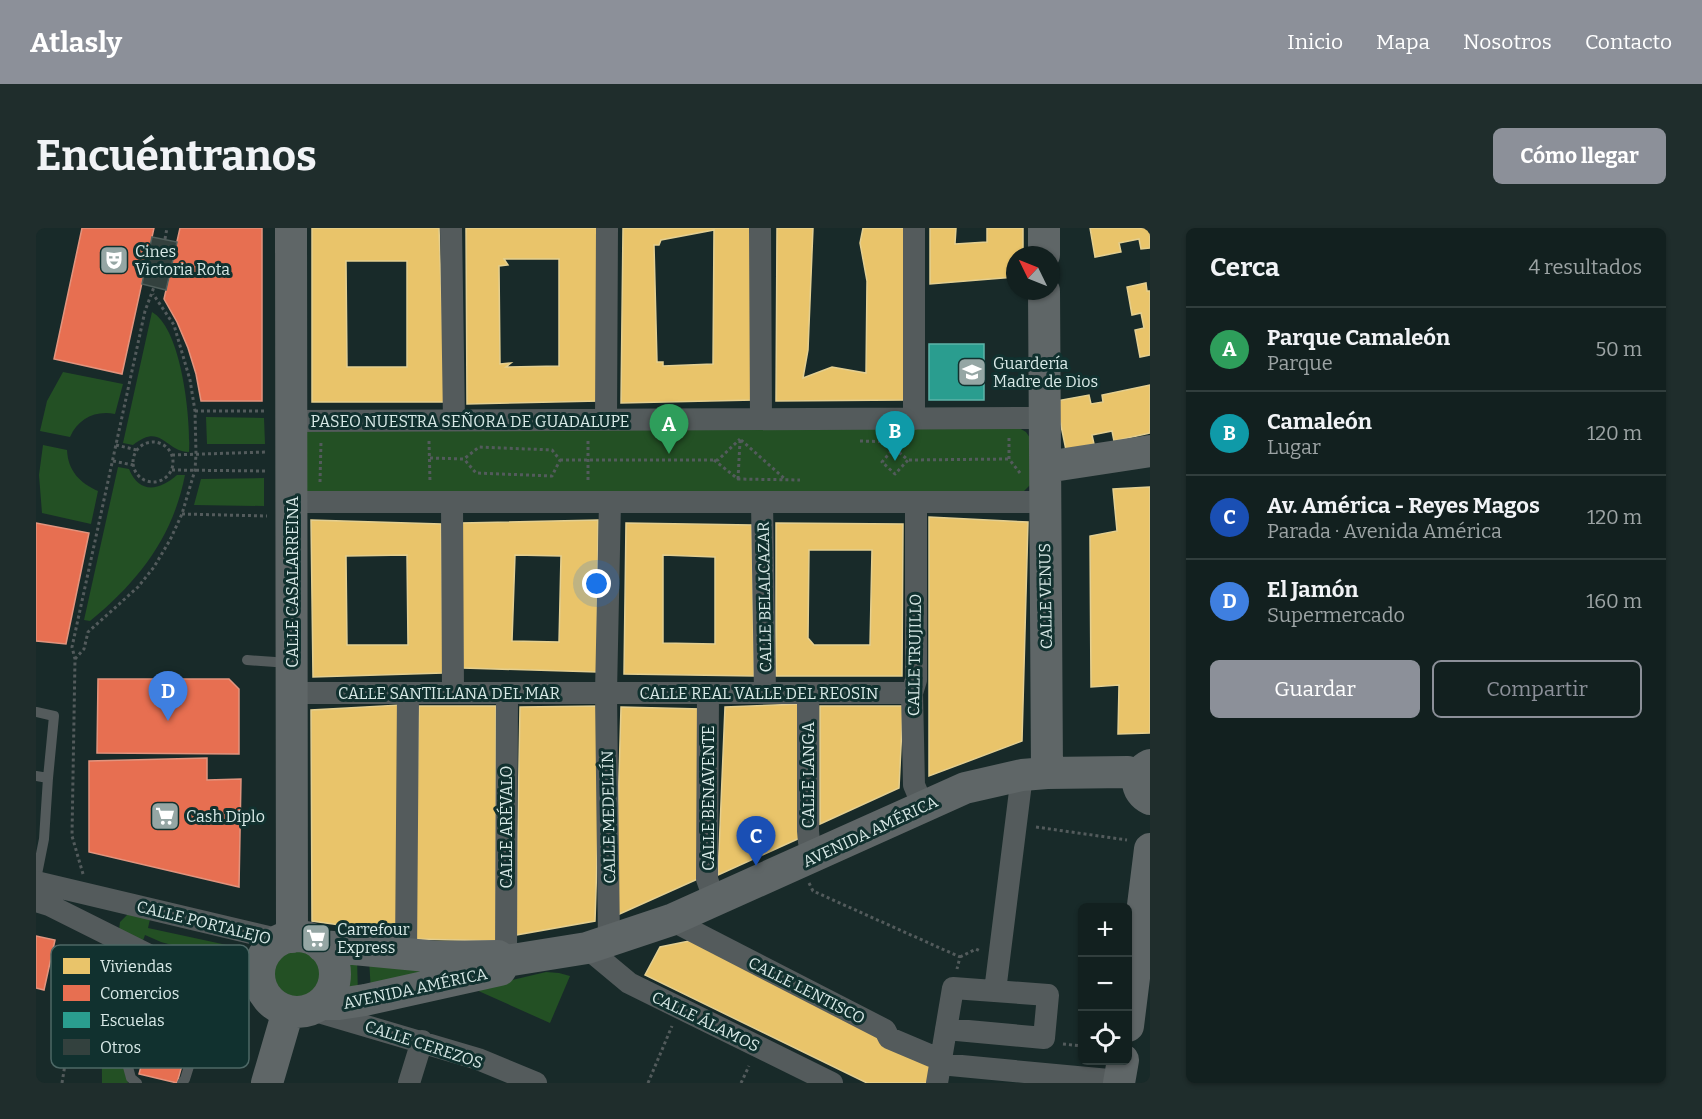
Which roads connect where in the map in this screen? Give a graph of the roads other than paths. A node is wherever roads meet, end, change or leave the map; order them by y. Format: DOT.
graph roads {
  1 [pos="291,228"];
  2 [pos="451,228"];
  3 [pos="607,228"];
  4 [pos="759,228"];
  5 [pos="914,228"];
  6 [pos="1044,228"];
  7 [pos="1044,246"];
  8 [pos="1044,300"];
  9 [pos="291,418"];
  10 [pos="1046,418"];
  11 [pos="915,419"];
  12 [pos="454,420"];
  13 [pos="597,420"];
  14 [pos="747,426"];
  15 [pos="1150,451"];
  16 [pos="1045,486"];
  17 [pos="441,502"];
  18 [pos="599,502"];
  19 [pos="762,502"];
  20 [pos="916,502"];
  21 [pos="296,507"];
  22 [pos="247,660"];
  23 [pos="292,678"];
  24 [pos="408,693"];
  25 [pos="453,693"];
  26 [pos="507,693"];
  27 [pos="606,693"];
  28 [pos="708,693"];
  29 [pos="765,693"];
  30 [pos="808,693"];
  31 [pos="912,693"];
  32 [pos="36,712"];
  33 [pos="1035,774"];
  34 [pos="36,776"];
  35 [pos="48,778"];
  36 [pos="1146,780"];
  37 [pos="923,806"];
  38 [pos="1139,845"];
  39 [pos="807,860"];
  40 [pos="36,881"];
  41 [pos="36,901"];
  42 [pos="715,902"];
  43 [pos="128,903"];
  44 [pos="671,920"];
  45 [pos="114,937"];
  46 [pos="286,938"];
  47 [pos="130,945"];
  48 [pos="598,945"];
  49 [pos="322,946"];
  50 [pos="406,955"];
  51 [pos="506,961"];
  52 [pos="249,987"];
  53 [pos="262,991"];
  54 [pos="995,992"];
  55 [pos="306,1008"];
  56 [pos="1129,1011"];
  57 [pos="946,1029"];
  58 [pos="422,1041"];
  59 [pos="128,1068"];
  60 [pos="189,1068"];
  61 [pos="939,1069"];
  62 [pos="1121,1075"];
  63 [pos="137,1083"];
  64 [pos="182,1083"];
  65 [pos="267,1083"];
  66 [pos="409,1083"];
  67 [pos="536,1083"];
  68 [pos="832,1083"];
  1 -- 9 [label="street, CALLE CASALARREINA"];
  2 -- 12 [label="street"];
  3 -- 13 [label="street"];
  4 -- 14 [label="street"];
  5 -- 11 [label="street"];
  6 -- 7 [label="street"];
  8 -- 10 [label="street, CALLE VENUS"];
  9 -- 12 [label="street, PASEO NUESTRA SEÑORA DE GUADALUPE"];
  9 -- 21 [label="street, CALLE CASALARREINA"];
  10 -- 11 [label="street, PASEO NUESTRA SEÑORA DE GUADALUPE"];
  10 -- 16 [label="street, CALLE VENUS"];
  11 -- 14 [label="street, PASEO NUESTRA SEÑORA DE GUADALUPE"];
  12 -- 13 [label="street, PASEO NUESTRA SEÑORA DE GUADALUPE"];
  13 -- 14 [label="street, PASEO NUESTRA SEÑORA DE GUADALUPE"];
  15 -- 16 [label="street"];
  16 -- 20 [label="street"];
  16 -- 33 [label="street, CALLE VENUS"];
  17 -- 18 [label="street"];
  17 -- 21 [label="street"];
  17 -- 25 [label="street"];
  18 -- 19 [label="street"];
  18 -- 27 [label="street, CALLE MEDELLÍN"];
  19 -- 20 [label="street"];
  19 -- 29 [label="street, CALLE BELALCAZAR"];
  20 -- 31 [label="street, CALLE TRUJILLO"];
  21 -- 23 [label="street, CALLE CASALARREINA"];
  22 -- 23 [label="lane"];
  23 -- 24 [label="street, CALLE SANTILLANA DEL MAR"];
  23 -- 46 [label="street, CALLE CASALARREINA"];
  24 -- 25 [label="street, CALLE SANTILLANA DEL MAR"];
  24 -- 50 [label="street"];
  25 -- 26 [label="street, CALLE SANTILLANA DEL MAR"];
  26 -- 27 [label="street, CALLE SANTILLANA DEL MAR"];
  26 -- 51 [label="street, CALLE ARÉVALO"];
  27 -- 28 [label="street, CALLE REAL VALLE DEL REOSIN"];
  27 -- 48 [label="street, CALLE MEDELLÍN"];
  28 -- 29 [label="street, CALLE REAL VALLE DEL REOSIN"];
  28 -- 42 [label="street, CALLE BENAVENTE"];
  29 -- 30 [label="street, CALLE REAL VALLE DEL REOSIN"];
  30 -- 31 [label="street, CALLE REAL VALLE DEL REOSIN"];
  30 -- 39 [label="street, CALLE LANGA"];
  31 -- 37 [label="street, CALLE TRUJILLO"];
  32 -- 35 [label="lane"];
  33 -- 36 [label="street, AVENIDA AMÉRICA"];
  33 -- 37 [label="street, AVENIDA AMÉRICA"];
  33 -- 54 [label="street"];
  34 -- 35 [label="lane"];
  35 -- 40 [label="lane"];
  37 -- 39 [label="street, AVENIDA AMÉRICA"];
  38 -- 56 [label="street"];
  39 -- 42 [label="street, AVENIDA AMÉRICA"];
  40 -- 43 [label="street, CALLE PORTALEJO"];
  41 -- 45 [label="street"];
  42 -- 44 [label="street, AVENIDA AMÉRICA"];
  43 -- 45 [label="street, CALLE PORTALEJO"];
  43 -- 46 [label="street, CALLE PORTALEJO"];
  44 -- 48 [label="street, AVENIDA AMÉRICA"];
  44 -- 61 [label="street, CALLE LENTISCO"];
  45 -- 47 [label="street"];
  46 -- 49 [label="street"];
  46 -- 53 [label="street"];
  48 -- 51 [label="street, AVENIDA AMÉRICA"];
  48 -- 68 [label="street, CALLE ÁLAMOS"];
  49 -- 50 [label="street, AVENIDA AMÉRICA"];
  49 -- 55 [label="street"];
  50 -- 51 [label="street, AVENIDA AMÉRICA"];
  51 -- 55 [label="street, AVENIDA AMÉRICA"];
  52 -- 53 [label="street"];
  53 -- 55 [label="street"];
  54 -- 57 [label="street"];
  54 -- 57 [label="street"];
  55 -- 58 [label="street, CALLE CEREZOS"];
  55 -- 65 [label="street"];
  57 -- 61 [label="street"];
  58 -- 66 [label="street"];
  58 -- 67 [label="street, CALLE CEREZOS"];
  59 -- 63 [label="lane"];
  60 -- 64 [label="lane"];
  61 -- 62 [label="street, CALLE LENTISCO"];
}
